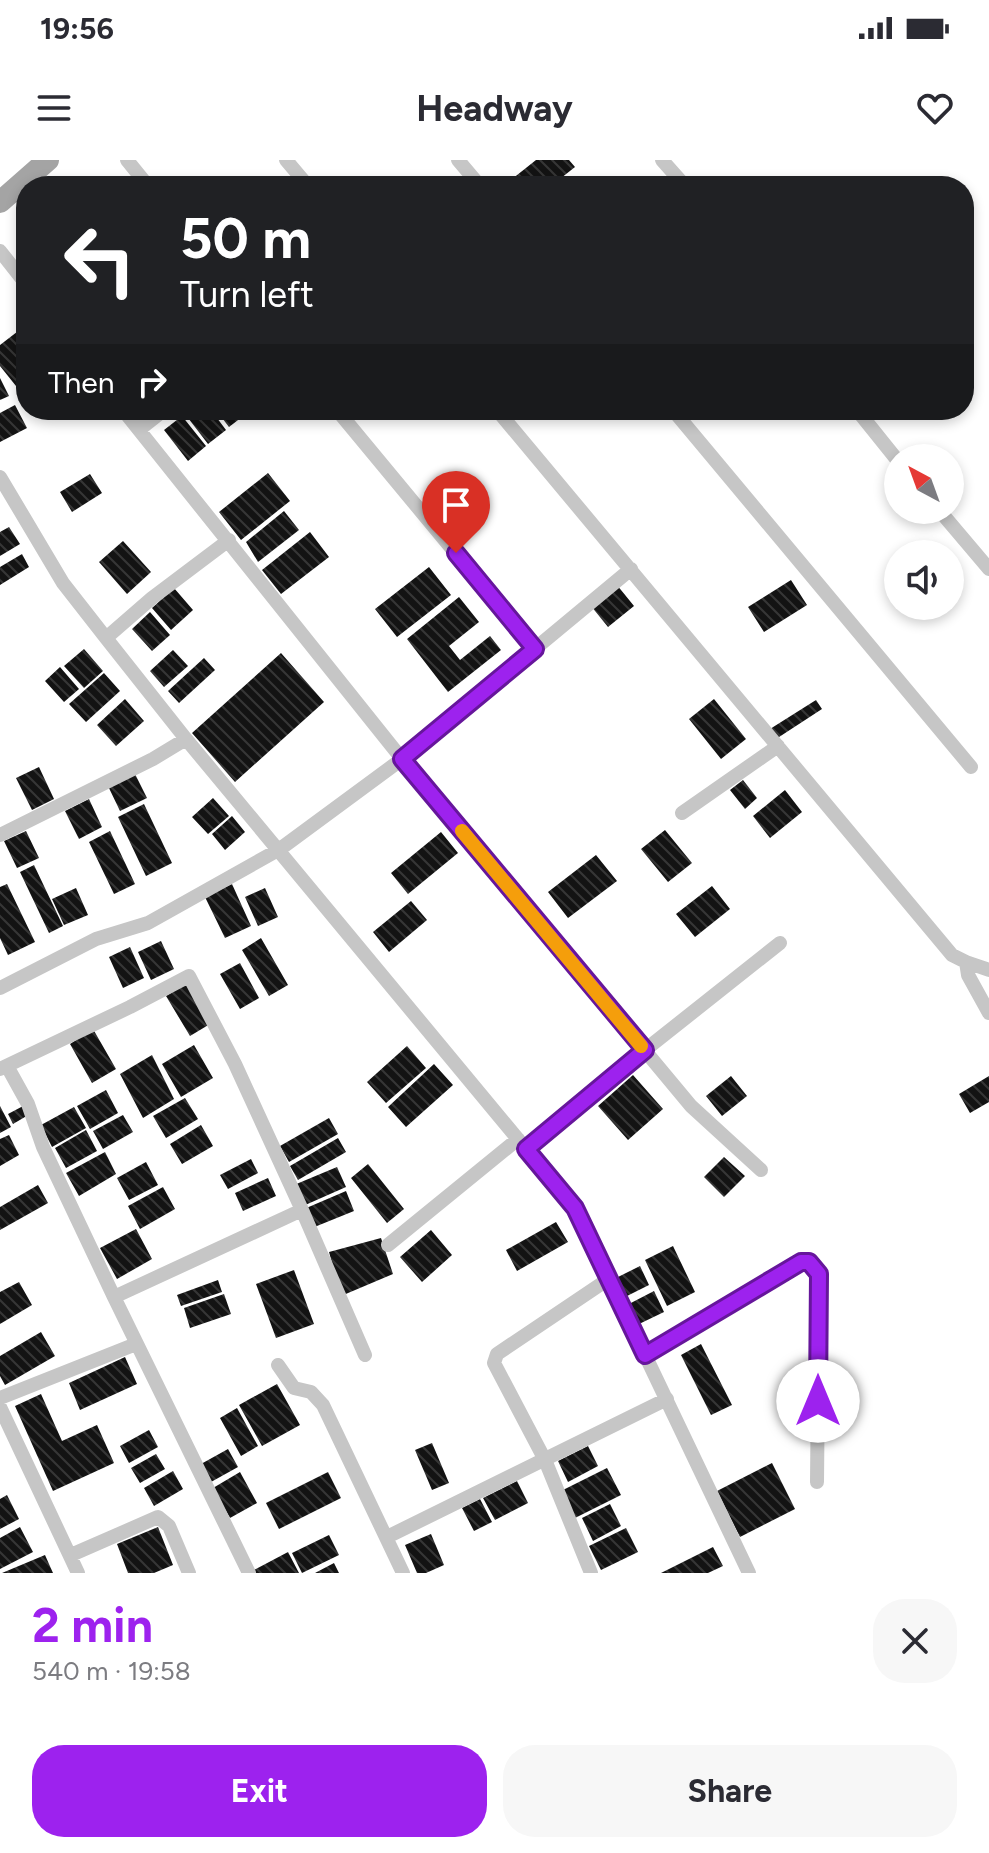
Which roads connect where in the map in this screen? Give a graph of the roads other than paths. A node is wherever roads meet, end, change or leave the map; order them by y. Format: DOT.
graph roads {
  1 [pos="48,160"];
  2 [pos="127,160"];
  3 [pos="286,160"];
  4 [pos="458,160"];
  5 [pos="662,160"];
  6 [pos="30,176"];
  7 [pos="140,176"];
  8 [pos="300,176"];
  9 [pos="472,176"];
  10 [pos="676,176"];
  11 [pos="16,188"];
  12 [pos="0,202"];
  13 [pos="0,251"];
  14 [pos="16,271"];
  15 [pos="132,420"];
  16 [pos="151,420"];
  17 [pos="345,420"];
  18 [pos="505,420"];
  19 [pos="681,420"];
  20 [pos="865,420"];
  21 [pos="140,429"];
  22 [pos="884,444"];
  23 [pos="0,477"];
  24 [pos="951,524"];
  25 [pos="229,540"];
  26 [pos="631,569"];
  27 [pos="989,569"];
  28 [pos="106,638"];
  29 [pos="535,649"];
  30 [pos="186,739"];
  31 [pos="778,746"];
  32 [pos="402,759"];
  33 [pos="971,767"];
  34 [pos="682,813"];
  35 [pos="0,835"];
  36 [pos="280,849"];
  37 [pos="780,943"];
  38 [pos="966,962"];
  39 [pos="989,970"];
  40 [pos="0,988"];
  41 [pos="989,1013"];
  42 [pos="645,1050"];
  43 [pos="4,1068"];
  44 [pos="522,1144"];
  45 [pos="761,1170"];
  46 [pos="302,1210"];
  47 [pos="388,1245"];
  48 [pos="610,1278"];
  49 [pos="114,1297"];
  50 [pos="136,1344"];
  51 [pos="365,1355"];
  52 [pos="645,1355"];
  53 [pos="278,1365"];
  54 [pos="0,1398"];
  55 [pos="667,1399"];
  56 [pos="0,1407"];
  57 [pos="545,1460"];
  58 [pos="817,1482"];
  59 [pos="387,1537"];
  60 [pos="71,1555"];
  61 [pos="78,1573"];
  62 [pos="189,1573"];
  63 [pos="249,1573"];
  64 [pos="403,1573"];
  65 [pos="591,1573"];
  66 [pos="749,1573"];
  1 -- 6 [label="main road"];
  2 -- 7 [label="street"];
  3 -- 8 [label="street"];
  4 -- 9 [label="street"];
  5 -- 10 [label="street"];
  11 -- 12 [label="main road"];
  13 -- 14 [label="street"];
  15 -- 21 [label="street"];
  16 -- 21 [label="street"];
  17 -- 29 [label="street"];
  18 -- 26 [label="street"];
  19 -- 33 [label="street"];
  20 -- 22 [label="street"];
  21 -- 25 [label="street"];
  23 -- 28 [label="street"];
  24 -- 27 [label="street"];
  25 -- 28 [label="street"];
  25 -- 32 [label="street"];
  26 -- 29 [label="street"];
  26 -- 31 [label="street"];
  28 -- 30 [label="street"];
  29 -- 32 [label="street"];
  30 -- 35 [label="street"];
  30 -- 36 [label="street"];
  31 -- 34 [label="street"];
  31 -- 38 [label="street"];
  32 -- 36 [label="street"];
  32 -- 42 [label="street"];
  36 -- 40 [label="street"];
  36 -- 44 [label="street"];
  37 -- 42 [label="street"];
  38 -- 39 [label="street"];
  38 -- 41 [label="street"];
  42 -- 44 [label="street"];
  42 -- 45 [label="street"];
  43 -- 46 [label="street"];
  43 -- 49 [label="street"];
  44 -- 47 [label="street"];
  44 -- 48 [label="street"];
  46 -- 49 [label="street"];
  46 -- 51 [label="street"];
  48 -- 52 [label="street"];
  48 -- 57 [label="street"];
  49 -- 50 [label="street"];
  50 -- 54 [label="street"];
  50 -- 63 [label="street"];
  52 -- 55 [label="street"];
  52 -- 58 [label="street"];
  53 -- 59 [label="street"];
  55 -- 57 [label="street"];
  55 -- 66 [label="street"];
  56 -- 60 [label="street"];
  57 -- 59 [label="street"];
  57 -- 65 [label="street"];
  59 -- 64 [label="street"];
  60 -- 61 [label="street"];
  60 -- 62 [label="street"];
}
